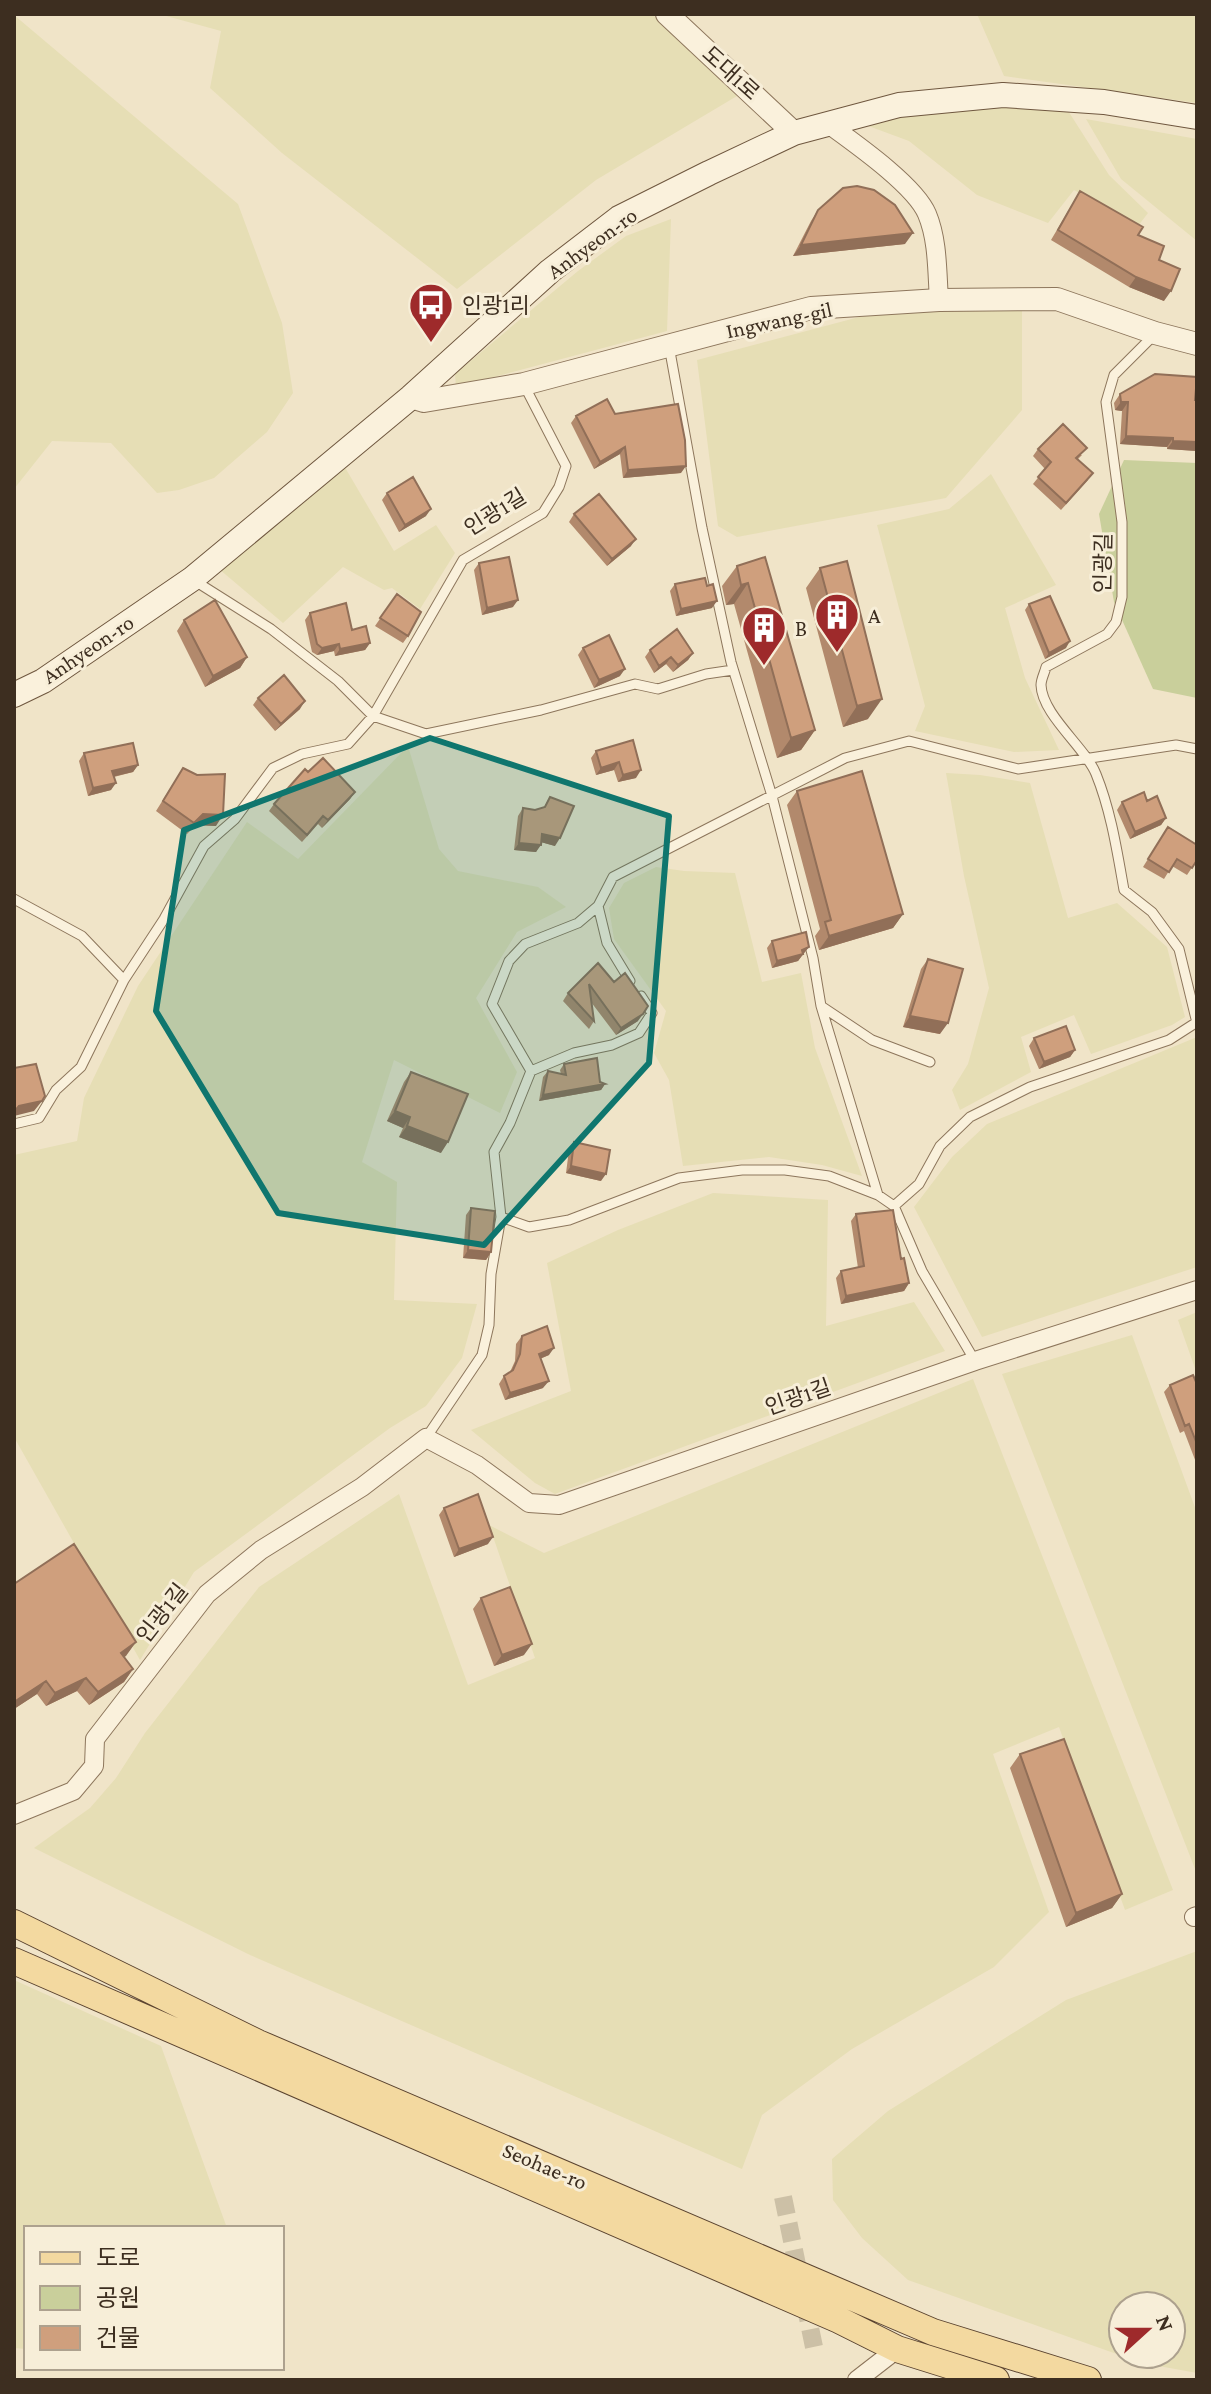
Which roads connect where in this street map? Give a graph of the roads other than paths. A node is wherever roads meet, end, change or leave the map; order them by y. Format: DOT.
graph roads {
  1 [pos="667,14"];
  2 [pos="1197,117"];
  3 [pos="827,123"];
  4 [pos="794,133"];
  5 [pos="939,300"];
  6 [pos="1155,333"];
  7 [pos="1197,344"];
  8 [pos="669,346"];
  9 [pos="524,384"];
  10 [pos="411,397"];
  11 [pos="192,579"];
  12 [pos="733,670"];
  13 [pos="14,695"];
  14 [pos="373,716"];
  15 [pos="1197,749"];
  16 [pos="1088,759"];
  17 [pos="772,796"];
  18 [pos="14,899"];
  19 [pos="598,906"];
  20 [pos="124,980"];
  21 [pos="821,1006"];
  22 [pos="1197,1022"];
  23 [pos="930,1062"];
  24 [pos="531,1071"];
  25 [pos="14,1124"];
  26 [pos="878,1195"];
  27 [pos="894,1206"];
  28 [pos="501,1217"];
  29 [pos="1197,1290"];
  30 [pos="975,1361"];
  31 [pos="426,1438"];
  32 [pos="14,1815"];
  33 [pos="14,1923"];
  34 [pos="14,1961"];
  35 [pos="897,2349"];
  36 [pos="857,2380"];
  37 [pos="996,2380"];
  38 [pos="1088,2380"];
  1 -- 4 [label="street, 도대1로"];
  2 -- 3 [label="main road, Anhyeon-ro"];
  3 -- 4 [label="main road, Anhyeon-ro"];
  3 -- 5 [label="street"];
  4 -- 10 [label="main road, Anhyeon-ro"];
  5 -- 6 [label="street, Ingwang-gil"];
  5 -- 8 [label="street, Ingwang-gil"];
  6 -- 7 [label="street, Ingwang-gil"];
  6 -- 16 [label="lane, 인광길"];
  8 -- 9 [label="street, Ingwang-gil"];
  8 -- 12 [label="lane"];
  9 -- 10 [label="street, Ingwang-gil"];
  9 -- 14 [label="lane, 인광1길"];
  10 -- 11 [label="main road, Anhyeon-ro"];
  11 -- 13 [label="main road, Anhyeon-ro"];
  11 -- 14 [label="lane"];
  12 -- 14 [label="lane"];
  12 -- 17 [label="lane"];
  14 -- 20 [label="lane, 인광1길"];
  15 -- 16 [label="lane"];
  16 -- 17 [label="lane"];
  16 -- 22 [label="lane, 인광길"];
  17 -- 19 [label="lane"];
  17 -- 21 [label="lane"];
  18 -- 20 [label="lane"];
  19 -- 24 [label="lane"];
  19 -- 24 [label="lane"];
  20 -- 25 [label="lane, 인광1길"];
  21 -- 23 [label="lane"];
  21 -- 26 [label="lane"];
  22 -- 27 [label="lane"];
  24 -- 28 [label="lane, 인광1길"];
  26 -- 27 [label="lane"];
  26 -- 28 [label="lane"];
  27 -- 30 [label="lane"];
  28 -- 31 [label="lane, 인광1길"];
  29 -- 30 [label="street, 인광1길"];
  30 -- 31 [label="street, 인광1길"];
  31 -- 32 [label="street, 인광1길"];
  33 -- 38 [label="main road, Seohae-ro"];
  34 -- 35 [label="main road, Seohae-ro"];
  35 -- 36 [label="street"];
  35 -- 37 [label="main road, Seohae-ro"];
}
